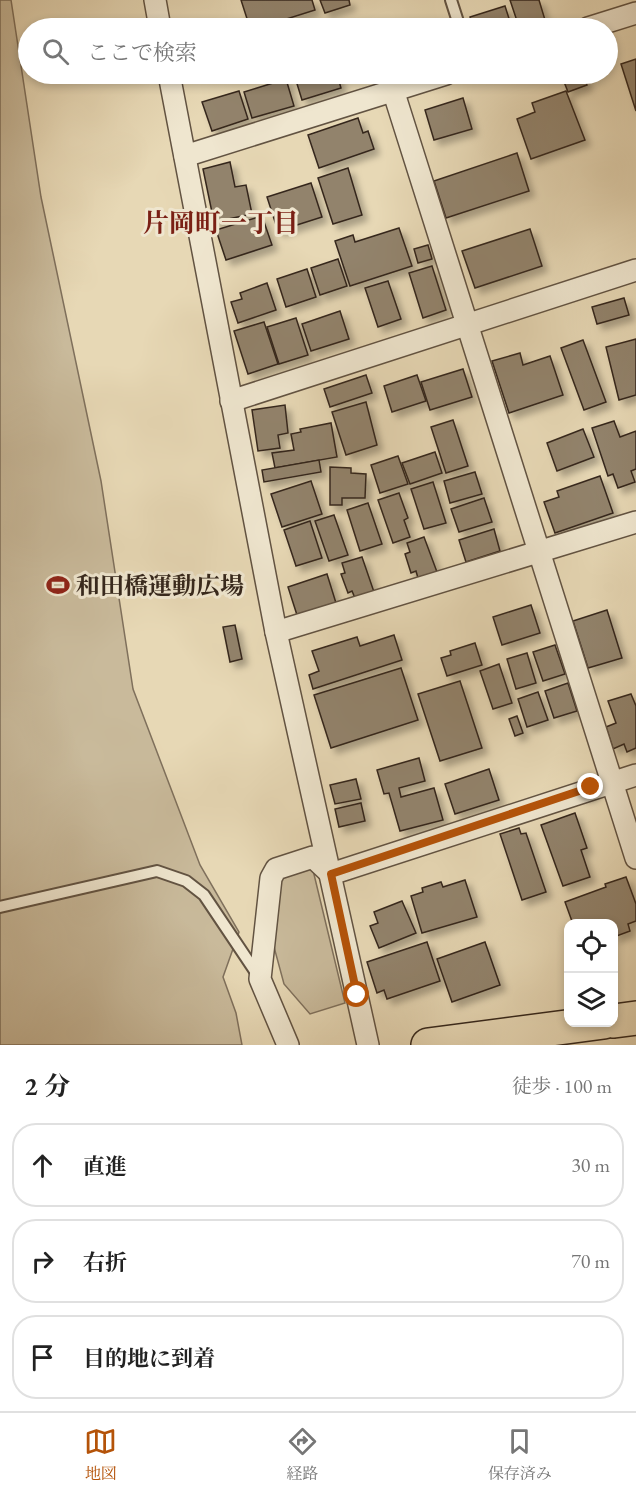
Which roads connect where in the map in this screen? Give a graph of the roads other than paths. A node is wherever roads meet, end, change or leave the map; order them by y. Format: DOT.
graph roads {
  1 [pos="155,0"];
  2 [pos="451,0"];
  3 [pos="636,13"];
  4 [pos="158,18"];
  5 [pos="457,18"];
  6 [pos="618,19"];
  7 [pos="171,84"];
  8 [pos="413,84"];
  9 [pos="393,90"];
  10 [pos="184,156"];
  11 [pos="636,270"];
  12 [pos="467,325"];
  13 [pos="231,401"];
  14 [pos="636,522"];
  15 [pos="539,553"];
  16 [pos="276,632"];
  17 [pos="636,775"];
  18 [pos="612,782"];
  19 [pos="636,858"];
  20 [pos="331,874"];
  21 [pos="0,907"];
  22 [pos="260,979"];
  23 [pos="636,1018"];
  24 [pos="618,1020"];
  25 [pos="572,1027"];
  26 [pos="288,1045"];
  27 [pos="368,1045"];
  28 [pos="428,1045"];
  1 -- 4 [label="street"];
  2 -- 5 [label="lane"];
  3 -- 6 [label="street"];
  7 -- 10 [label="street"];
  8 -- 9 [label="street"];
  9 -- 10 [label="street"];
  9 -- 12 [label="street"];
  10 -- 13 [label="street"];
  11 -- 12 [label="street"];
  12 -- 13 [label="street"];
  12 -- 15 [label="street"];
  13 -- 16 [label="street"];
  14 -- 15 [label="street"];
  15 -- 16 [label="street"];
  15 -- 18 [label="street"];
  16 -- 20 [label="street"];
  17 -- 18 [label="street"];
  18 -- 19 [label="street"];
  18 -- 20 [label="street"];
  20 -- 22 [label="street"];
  20 -- 27 [label="street"];
  21 -- 22 [label="lane"];
  22 -- 26 [label="street"];
  23 -- 24 [label="main road"];
  25 -- 28 [label="main road"];
}
